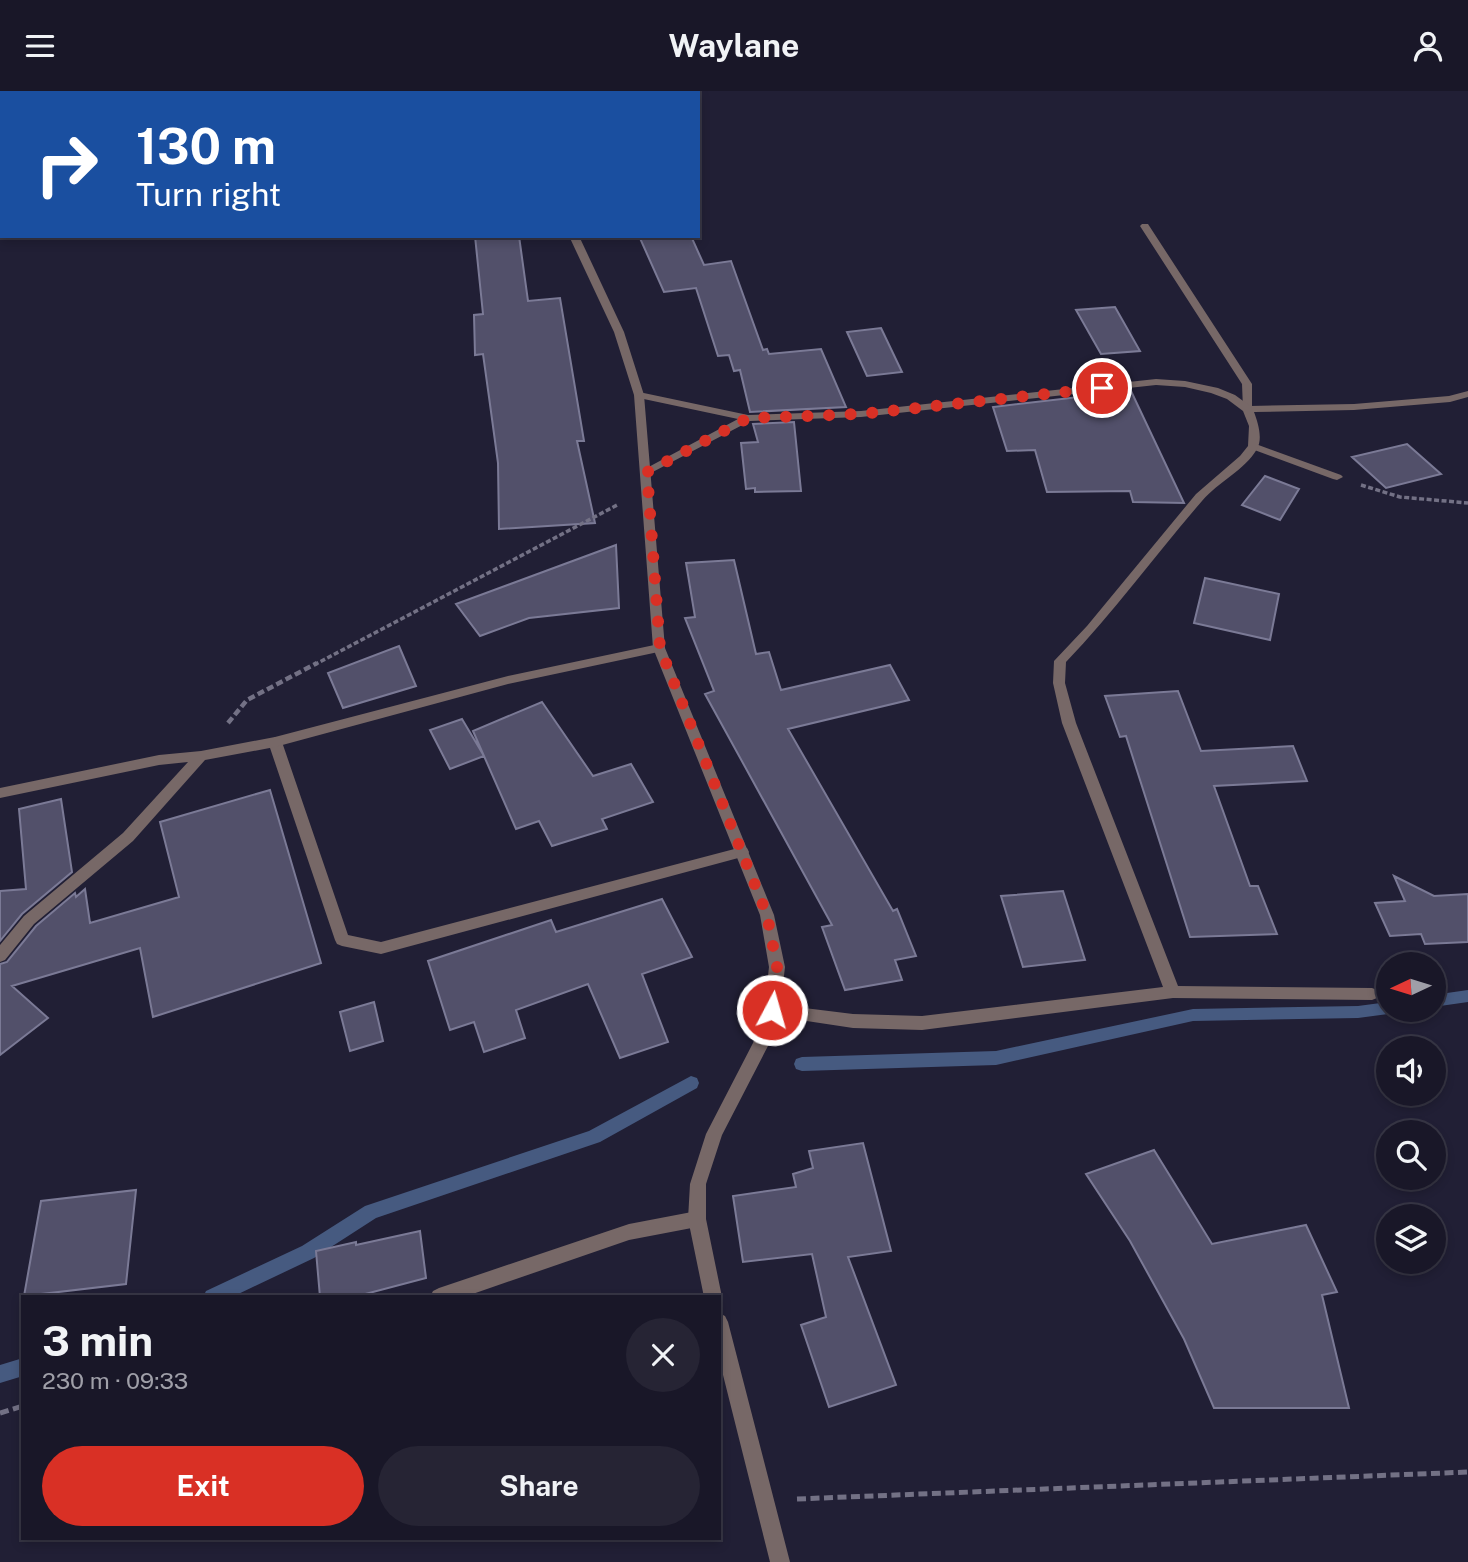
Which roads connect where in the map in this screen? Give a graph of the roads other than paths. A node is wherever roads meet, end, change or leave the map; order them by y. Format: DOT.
graph roads {
  1 [pos="1145,226"];
  2 [pos="575,238"];
  3 [pos="1468,394"];
  4 [pos="639,395"];
  5 [pos="1248,409"];
  6 [pos="748,418"];
  7 [pos="1253,446"];
  8 [pos="647,472"];
  9 [pos="1337,477"];
  10 [pos="660,648"];
  11 [pos="275,742"];
  12 [pos="201,755"];
  13 [pos="0,793"];
  14 [pos="742,852"];
  15 [pos="0,956"];
  16 [pos="1173,992"];
  17 [pos="1372,993"];
  18 [pos="772,1010"];
  19 [pos="697,1219"];
  20 [pos="445,1295"];
  21 [pos="713,1295"];
  22 [pos="721,1330"];
  23 [pos="780,1562"];
  1 -- 5 [label="street"];
  2 -- 4 [label="street"];
  3 -- 5 [label="street"];
  4 -- 6 [label="street"];
  4 -- 8 [label="street"];
  5 -- 6 [label="street"];
  5 -- 7 [label="street"];
  6 -- 8 [label="street"];
  7 -- 9 [label="street"];
  7 -- 16 [label="street"];
  8 -- 10 [label="street"];
  10 -- 11 [label="street"];
  10 -- 14 [label="street"];
  11 -- 12 [label="street"];
  11 -- 14 [label="street"];
  12 -- 13 [label="street"];
  12 -- 15 [label="street"];
  14 -- 18 [label="street"];
  16 -- 17 [label="street"];
  16 -- 18 [label="street"];
  18 -- 19 [label="street"];
  19 -- 20 [label="street"];
  19 -- 21 [label="street"];
  22 -- 23 [label="street"];
}
